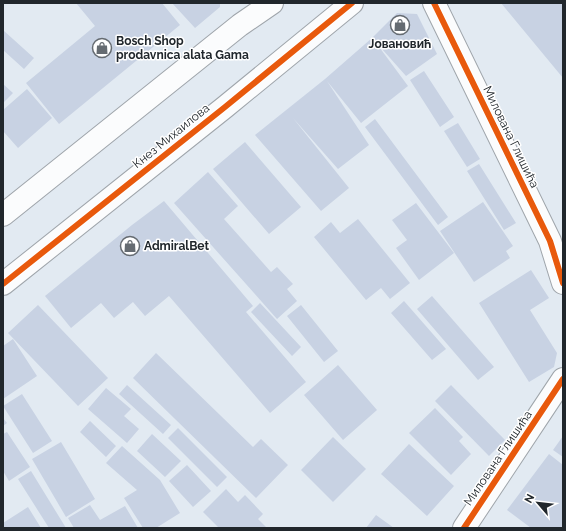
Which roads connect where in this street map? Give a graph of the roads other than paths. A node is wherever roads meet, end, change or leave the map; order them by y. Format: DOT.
graph roads {
  1 [pos="272,3"];
  2 [pos="352,3"];
  3 [pos="434,3"];
  4 [pos="3,215"];
  5 [pos="563,283"];
  6 [pos="3,284"];
  7 [pos="563,380"];
  8 [pos="464,528"];
  1 -- 4 [label="street"];
  2 -- 6 [label="street, Кнез Михаилова"];
  3 -- 5 [label="street, Милована Глишића"];
  7 -- 8 [label="street, Милована Глишића"];
}
